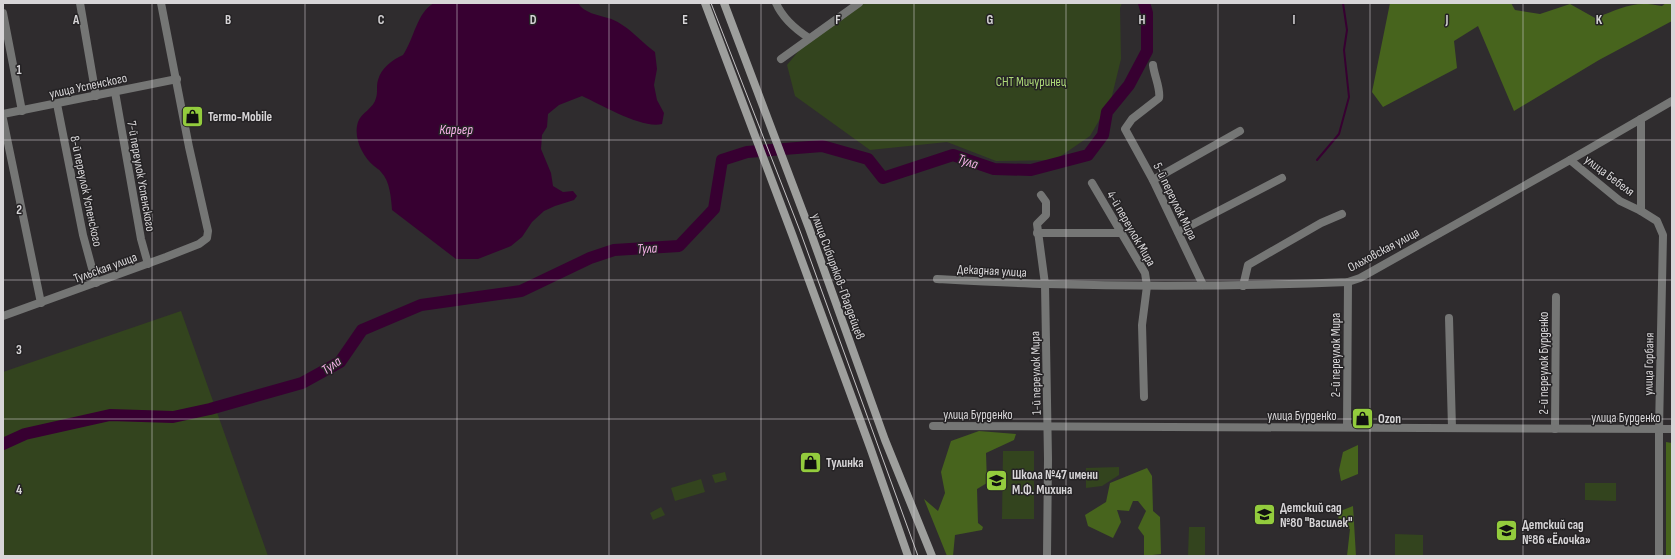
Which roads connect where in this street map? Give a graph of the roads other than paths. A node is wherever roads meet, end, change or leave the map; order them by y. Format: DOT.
graph roads {
  1 [pos="80,3"];
  2 [pos="161,3"];
  3 [pos="705,3"];
  4 [pos="724,3"];
  5 [pos="776,3"];
  6 [pos="859,3"];
  7 [pos="3,13"];
  8 [pos="809,38"];
  9 [pos="781,60"];
  10 [pos="1153,65"];
  11 [pos="177,80"];
  12 [pos="115,92"];
  13 [pos="96,96"];
  14 [pos="1672,101"];
  15 [pos="57,104"];
  16 [pos="22,111"];
  17 [pos="3,114"];
  18 [pos="1641,118"];
  19 [pos="3,119"];
  20 [pos="1240,131"];
  21 [pos="1570,160"];
  22 [pos="1282,178"];
  23 [pos="1153,180"];
  24 [pos="1092,183"];
  25 [pos="1041,195"];
  26 [pos="1641,211"];
  27 [pos="1342,214"];
  28 [pos="1657,221"];
  29 [pos="1178,232"];
  30 [pos="1037,233"];
  31 [pos="1122,234"];
  32 [pos="148,264"];
  33 [pos="937,279"];
  34 [pos="1348,282"];
  35 [pos="96,283"];
  36 [pos="1045,284"];
  37 [pos="1203,285"];
  38 [pos="1147,286"];
  39 [pos="1243,286"];
  40 [pos="1556,297"];
  41 [pos="41,303"];
  42 [pos="3,316"];
  43 [pos="1449,318"];
  44 [pos="1144,397"];
  45 [pos="933,426"];
  46 [pos="1048,427"];
  47 [pos="1347,427"];
  48 [pos="1452,428"];
  49 [pos="1555,429"];
  50 [pos="1659,429"];
  51 [pos="1672,429"];
  52 [pos="908,556"];
  53 [pos="932,556"];
  54 [pos="1047,556"];
  55 [pos="1659,556"];
  1 -- 13 [label="street"];
  2 -- 11 [label="street"];
  3 -- 52 [label="main road"];
  4 -- 53 [label="main road, улица Сибиряков-Гвардейцев"];
  5 -- 8 [label="street"];
  6 -- 8 [label="street"];
  7 -- 16 [label="street"];
  8 -- 9 [label="street"];
  10 -- 23 [label="street, 5-й переулок Мира"];
  11 -- 12 [label="street, улица Успенского"];
  11 -- 32 [label="street, Тульская улица"];
  12 -- 13 [label="street, улица Успенского"];
  12 -- 32 [label="street, 7-й переулок Успенского"];
  13 -- 15 [label="street, улица Успенского"];
  14 -- 18 [label="street, Ольховская улица"];
  15 -- 16 [label="street, улица Успенского"];
  15 -- 35 [label="street, 8-й переулок Успенского"];
  16 -- 17 [label="street, улица Успенского"];
  18 -- 21 [label="street, Ольховская улица"];
  18 -- 26 [label="street"];
  19 -- 41 [label="street"];
  20 -- 23 [label="street"];
  21 -- 26 [label="street, улица Бебеля"];
  21 -- 34 [label="street, Ольховская улица"];
  22 -- 29 [label="street"];
  23 -- 29 [label="street, 5-й переулок Мира"];
  24 -- 31 [label="street, 4-й переулок Мира"];
  25 -- 30 [label="street"];
  26 -- 28 [label="street, улица Бебеля"];
  27 -- 39 [label="street"];
  28 -- 50 [label="street, улица Горбаня"];
  29 -- 37 [label="street, 5-й переулок Мира"];
  30 -- 31 [label="street"];
  30 -- 36 [label="street, 1-й переулок Мира"];
  31 -- 38 [label="street, 4-й переулок Мира"];
  32 -- 35 [label="street, Тульская улица"];
  33 -- 36 [label="street, Декадная улица"];
  34 -- 39 [label="street, Ольховская улица"];
  34 -- 47 [label="street, 2-й переулок Мира"];
  35 -- 41 [label="street, Тульская улица"];
  36 -- 38 [label="street, Ольховская улица"];
  36 -- 46 [label="street, 1-й переулок Мира"];
  37 -- 38 [label="street, Ольховская улица"];
  37 -- 39 [label="street, Ольховская улица"];
  38 -- 44 [label="street"];
  40 -- 49 [label="street, 2-й переулок Бурденко"];
  41 -- 42 [label="street, Тульская улица"];
  43 -- 48 [label="street"];
  45 -- 46 [label="street, улица Бурденко"];
  46 -- 47 [label="street, улица Бурденко"];
  46 -- 54 [label="street, 1-й переулок Мира"];
  47 -- 48 [label="street, улица Бурденко"];
  48 -- 49 [label="street, улица Бурденко"];
  49 -- 50 [label="street, улица Бурденко"];
  50 -- 51 [label="street, улица Бурденко"];
  50 -- 55 [label="street, улица Горбаня"];
}
